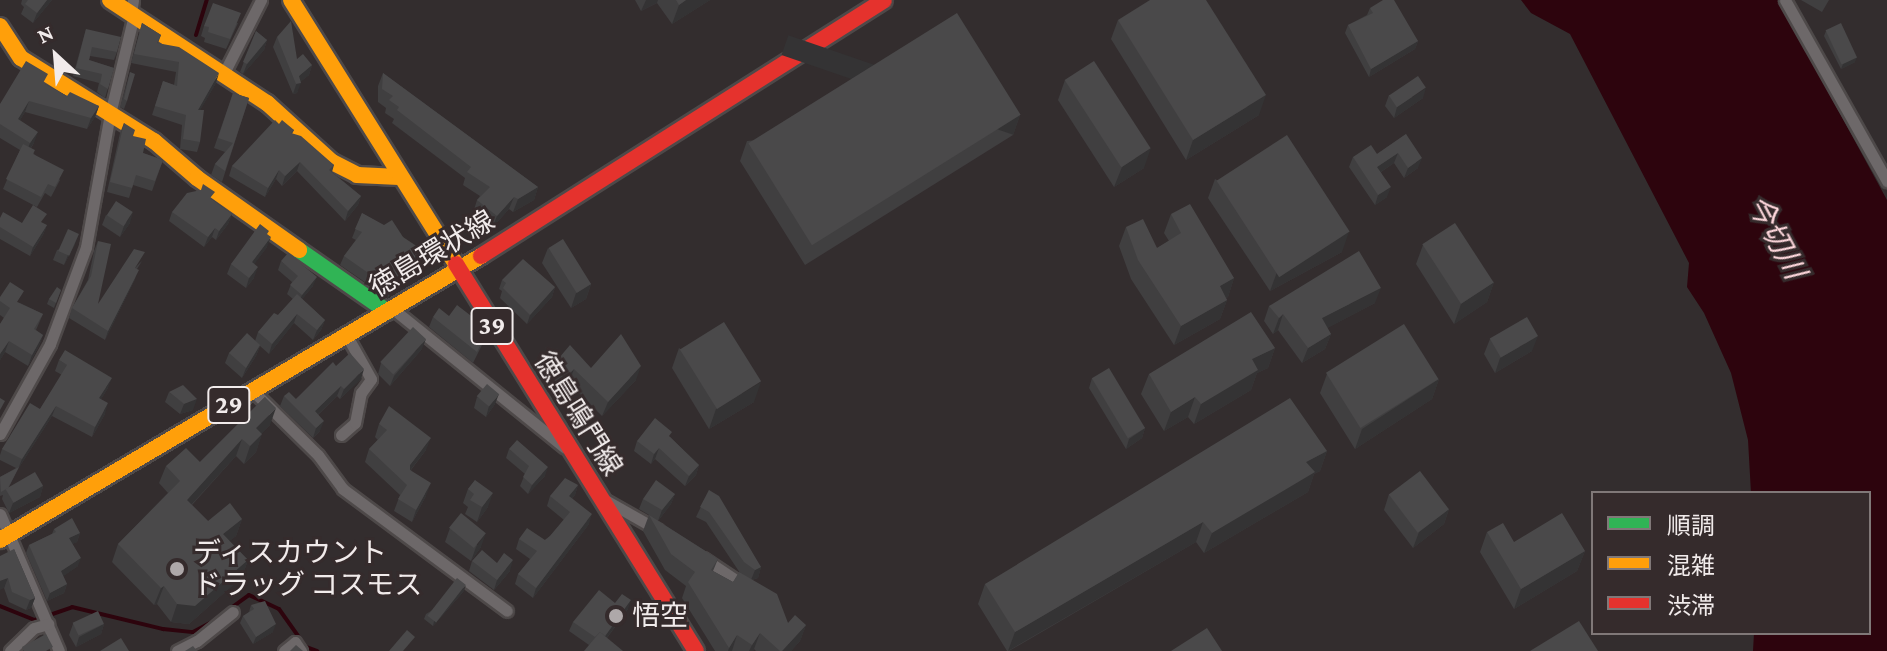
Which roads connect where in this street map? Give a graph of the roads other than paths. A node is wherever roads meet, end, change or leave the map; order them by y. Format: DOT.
graph roads {
  1 [pos="110,0"];
  2 [pos="261,0"];
  3 [pos="291,0"];
  4 [pos="884,0"];
  5 [pos="1785,0"];
  6 [pos="133,9"];
  7 [pos="0,26"];
  8 [pos="224,73"];
  9 [pos="110,114"];
  10 [pos="399,177"];
  11 [pos="1887,181"];
  12 [pos="458,271"];
  13 [pos="391,310"];
  14 [pos="347,336"];
  15 [pos="253,391"];
  16 [pos="0,434"];
  17 [pos="341,435"];
  18 [pos="572,453"];
  19 [pos="599,496"];
  20 [pos="0,514"];
  21 [pos="6,536"];
  22 [pos="672,538"];
  23 [pos="696,553"];
  24 [pos="755,593"];
  25 [pos="507,611"];
  26 [pos="233,612"];
  27 [pos="48,624"];
  28 [pos="10,651"];
  29 [pos="59,651"];
  30 [pos="177,651"];
  31 [pos="284,651"];
  32 [pos="301,651"];
  33 [pos="696,651"];
  1 -- 6 [label="main road"];
  2 -- 8 [label="street"];
  3 -- 10 [label="main road, 徳島鳴門線 / 39"];
  4 -- 12 [label="main road, 徳島環状線 / 29"];
  5 -- 11 [label="street"];
  6 -- 8 [label="main road"];
  6 -- 9 [label="street"];
  7 -- 9 [label="main road"];
  8 -- 10 [label="main road"];
  9 -- 13 [label="main road"];
  9 -- 16 [label="street"];
  10 -- 12 [label="main road, 徳島鳴門線 / 39"];
  12 -- 13 [label="main road, 徳島環状線 / 29"];
  12 -- 18 [label="main road, 徳島鳴門線 / 39"];
  13 -- 14 [label="main road, 徳島環状線 / 29"];
  13 -- 18 [label="street"];
  14 -- 15 [label="main road, 徳島環状線 / 29"];
  14 -- 17 [label="street"];
  15 -- 21 [label="main road, 徳島環状線 / 29"];
  15 -- 25 [label="street"];
  18 -- 19 [label="main road, 徳島鳴門線 / 39"];
  19 -- 22 [label="street"];
  19 -- 33 [label="main road, 徳島鳴門線 / 39"];
  20 -- 21 [label="street"];
  21 -- 27 [label="street"];
  23 -- 24 [label="street"];
  26 -- 30 [label="street"];
  27 -- 28 [label="street"];
  27 -- 29 [label="street"];
  31 -- 32 [label="street"];
}
